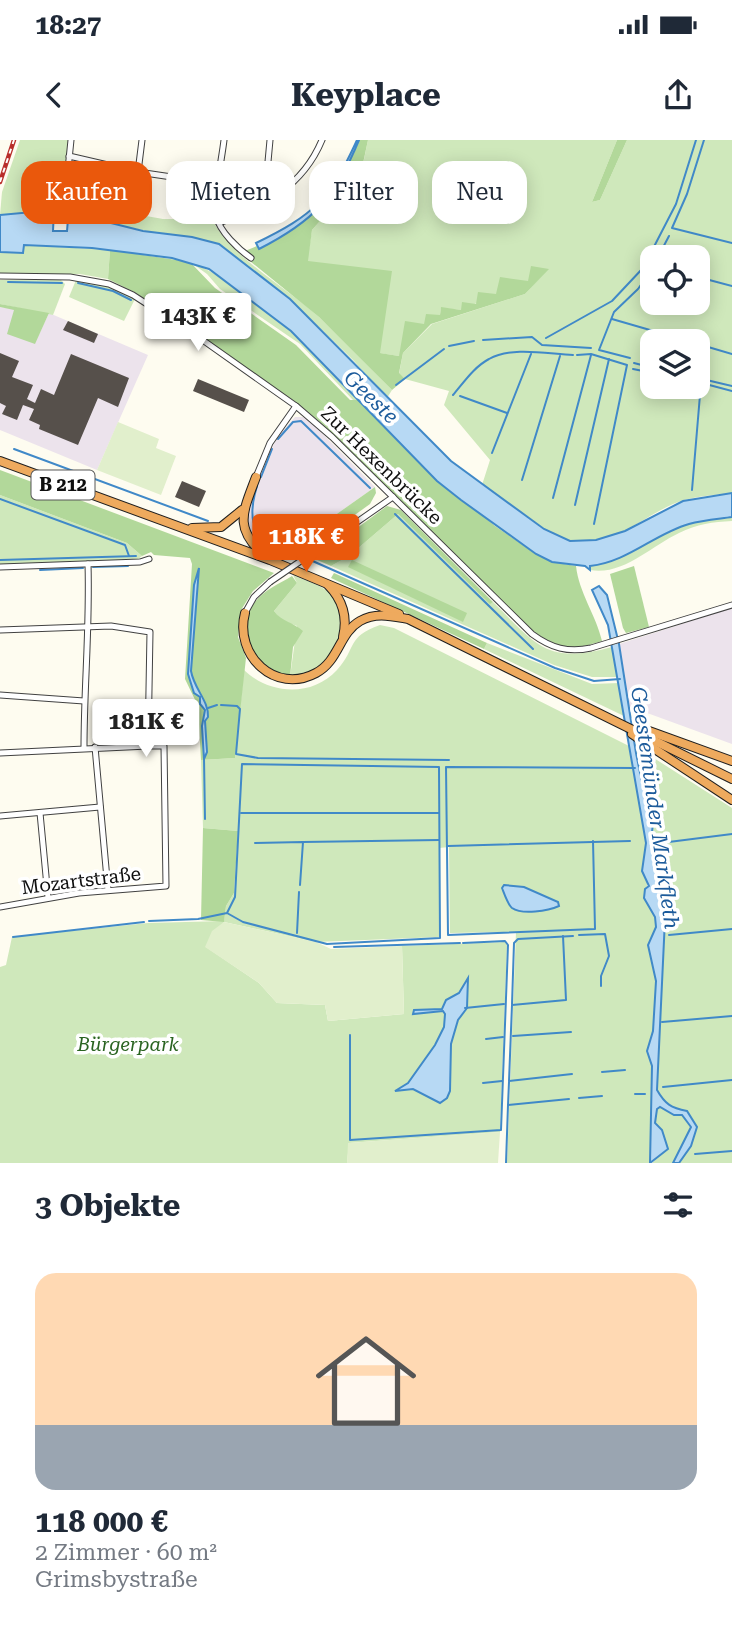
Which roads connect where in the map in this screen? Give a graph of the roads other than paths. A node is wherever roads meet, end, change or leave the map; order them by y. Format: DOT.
graph roads {
  1 [pos="71,140"];
  2 [pos="142,140"];
  3 [pos="224,140"];
  4 [pos="270,140"];
  5 [pos="322,140"];
  6 [pos="69,156"];
  7 [pos="69,161"];
  8 [pos="91,161"];
  9 [pos="139,161"];
  10 [pos="222,161"];
  11 [pos="268,161"];
  12 [pos="295,180"];
  13 [pos="220,224"];
  14 [pos="251,258"];
  15 [pos="0,276"];
  16 [pos="296,406"];
  17 [pos="0,461"];
  18 [pos="256,477"];
  19 [pos="393,497"];
  20 [pos="244,508"];
  21 [pos="179,526"];
  22 [pos="149,559"];
  23 [pos="270,560"];
  24 [pos="88,564"];
  25 [pos="0,567"];
  26 [pos="323,581"];
  27 [pos="732,605"];
  28 [pos="245,613"];
  29 [pos="408,619"];
  30 [pos="90,626"];
  31 [pos="0,630"];
  32 [pos="343,639"];
  33 [pos="0,695"];
  34 [pos="84,701"];
  35 [pos="638,733"];
  36 [pos="148,746"];
  37 [pos="95,747"];
  38 [pos="85,748"];
  39 [pos="0,753"];
  40 [pos="732,761"];
  41 [pos="732,779"];
  42 [pos="732,800"];
  43 [pos="100,807"];
  44 [pos="40,813"];
  45 [pos="0,816"];
  46 [pos="108,890"];
  47 [pos="48,897"];
  48 [pos="0,907"];
  1 -- 6 [label="street"];
  2 -- 9 [label="street"];
  3 -- 10 [label="street"];
  4 -- 11 [label="street"];
  5 -- 12 [label="street"];
  6 -- 7 [label="street"];
  6 -- 8 [label="street"];
  13 -- 14 [label="street"];
  15 -- 16 [label="street, Zur Hexenbrücke"];
  16 -- 18 [label="street"];
  16 -- 19 [label="street, Zur Hexenbrücke"];
  17 -- 21 [label="highway, B 212"];
  18 -- 20 [label="highway"];
  19 -- 27 [label="street, Zur Hexenbrücke"];
  19 -- 28 [label="street, bridge"];
  20 -- 21 [label="highway"];
  20 -- 23 [label="highway"];
  21 -- 23 [label="highway, B 212"];
  22 -- 24 [label="street"];
  23 -- 26 [label="highway, B 212"];
  24 -- 25 [label="street"];
  24 -- 30 [label="street"];
  26 -- 29 [label="highway, B 212"];
  26 -- 32 [label="highway"];
  28 -- 32 [label="highway"];
  29 -- 32 [label="highway"];
  29 -- 35 [label="highway, B 212"];
  30 -- 31 [label="street"];
  30 -- 34 [label="street"];
  30 -- 36 [label="street"];
  33 -- 34 [label="street"];
  34 -- 38 [label="street"];
  35 -- 40 [label="highway"];
  35 -- 41 [label="highway"];
  35 -- 42 [label="highway"];
  36 -- 37 [label="street"];
  36 -- 46 [label="street, Mozartstraße"];
  37 -- 38 [label="street"];
  37 -- 43 [label="street"];
  38 -- 39 [label="street"];
  43 -- 44 [label="street"];
  43 -- 46 [label="street"];
  44 -- 45 [label="street"];
  44 -- 47 [label="street"];
  46 -- 47 [label="street, Mozartstraße"];
  47 -- 48 [label="street, Mozartstraße"];
}
